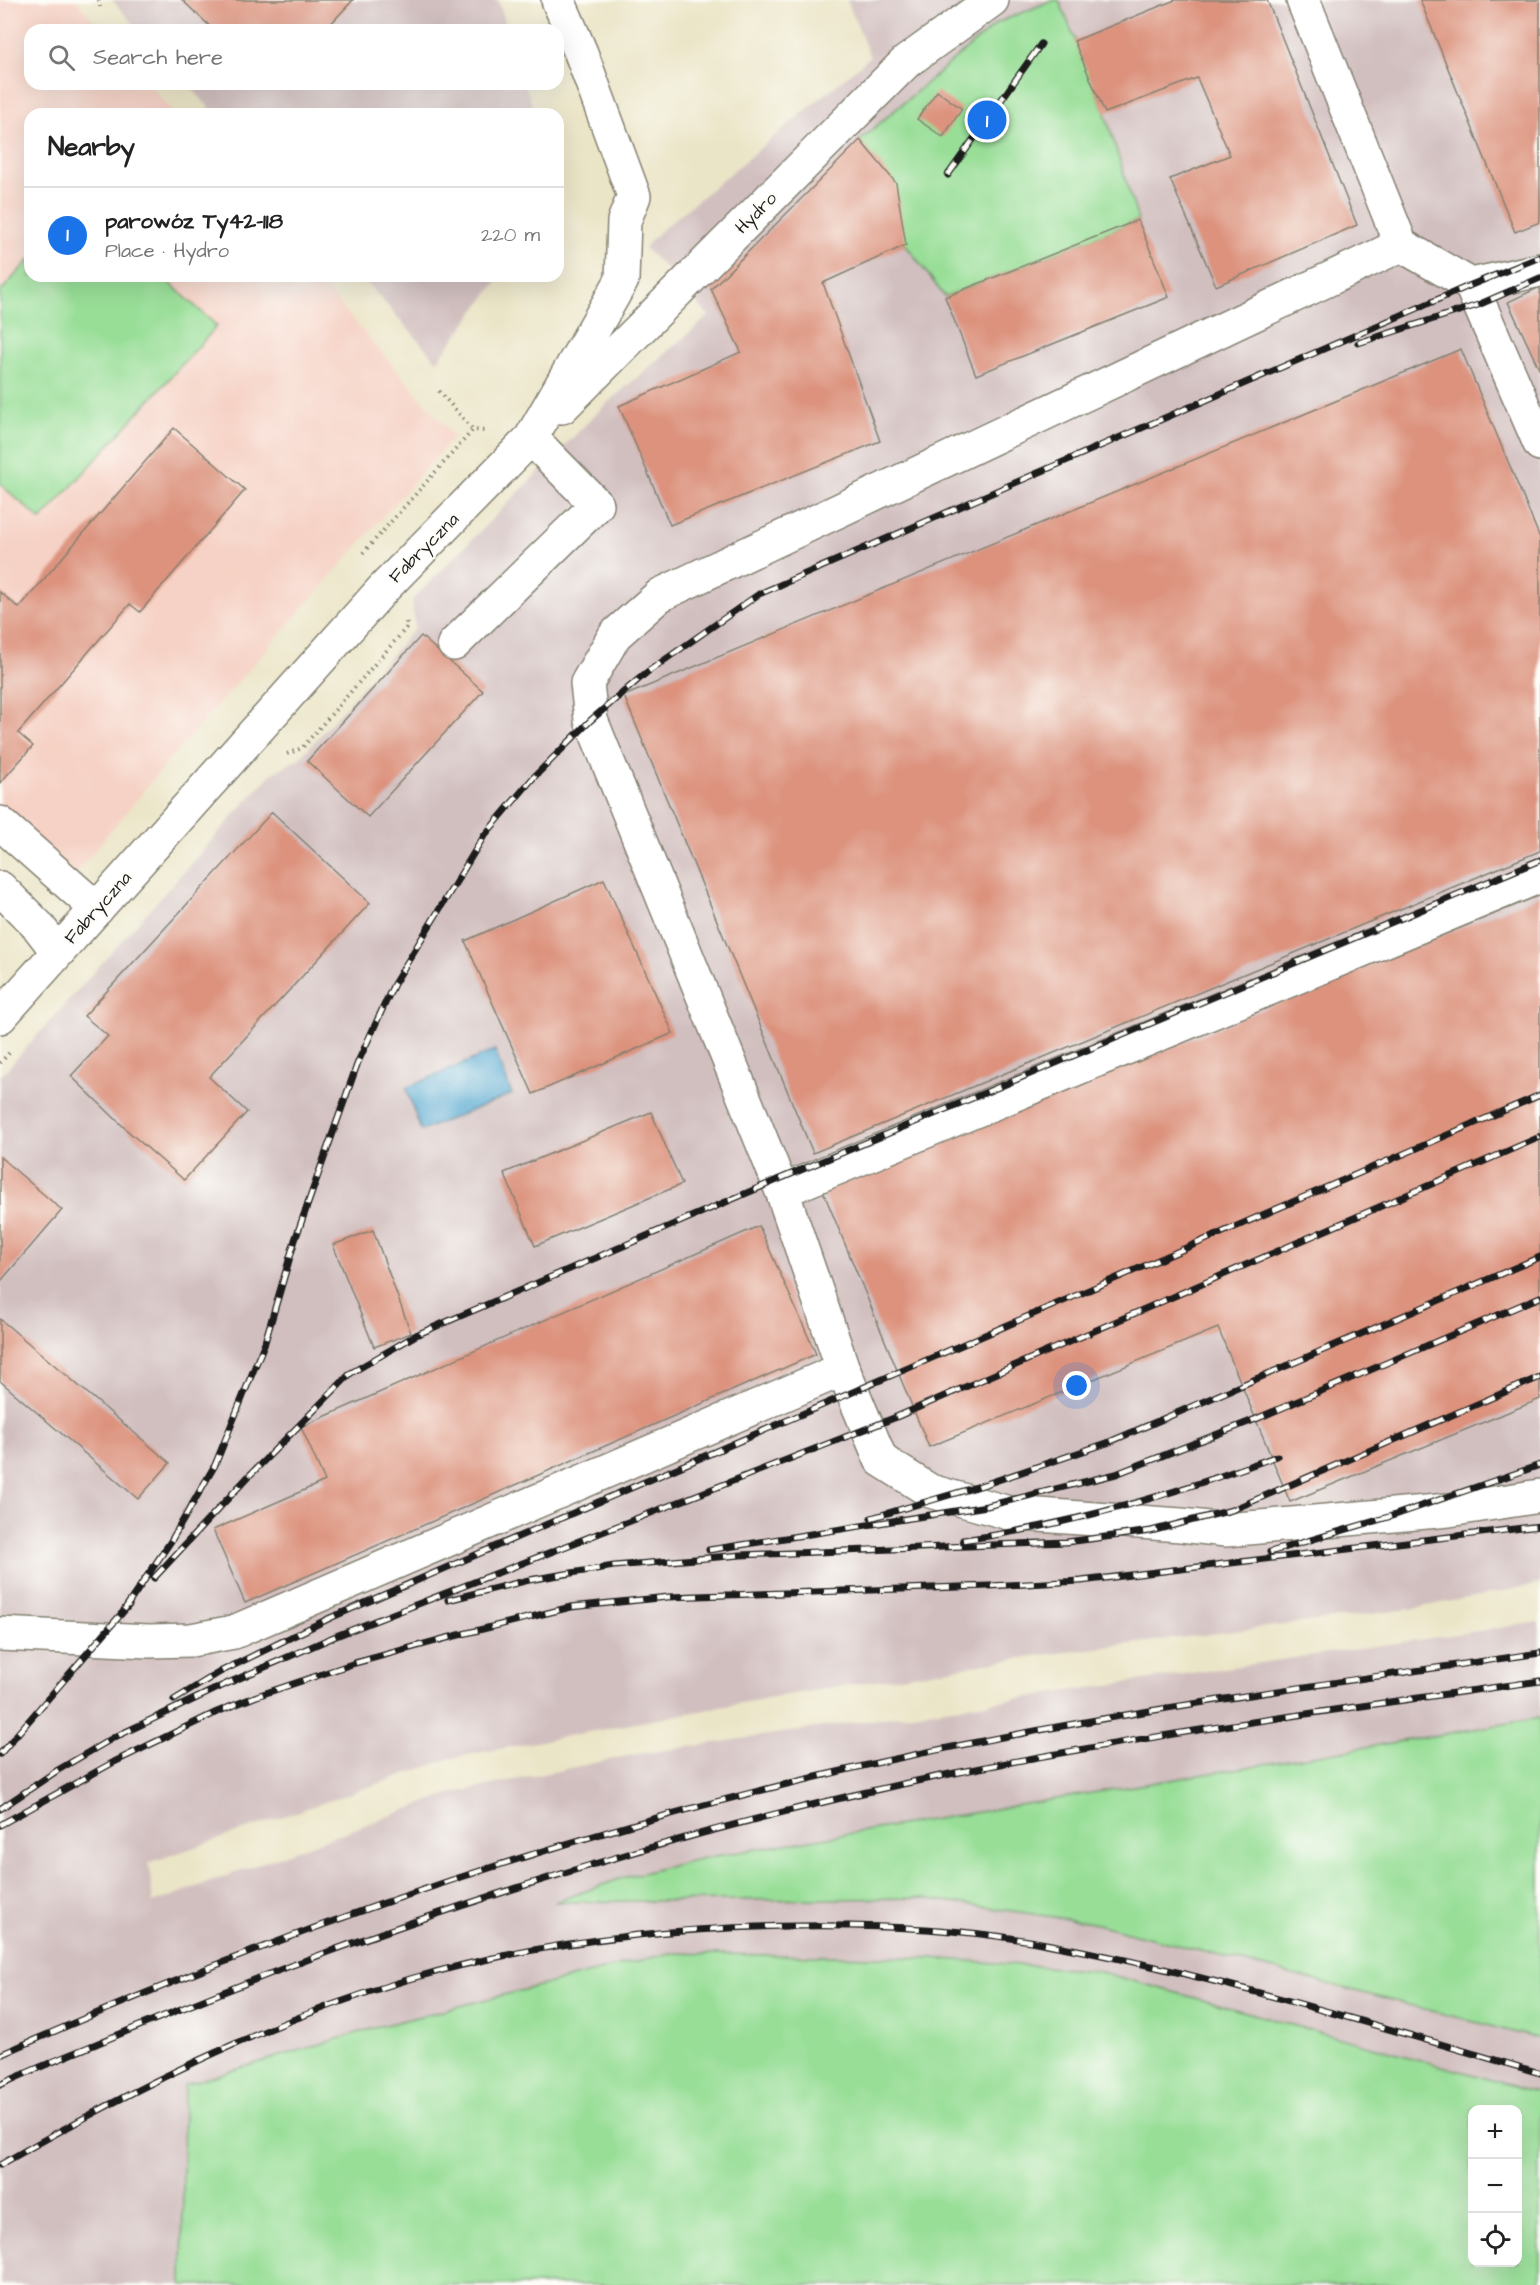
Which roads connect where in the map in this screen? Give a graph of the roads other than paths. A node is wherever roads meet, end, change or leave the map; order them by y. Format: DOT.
graph roads {
  1 [pos="558,0"];
  2 [pos="992,0"];
  3 [pos="1303,0"];
  4 [pos="1401,245"];
  5 [pos="1540,270"];
  6 [pos="1471,285"];
  7 [pos="531,438"];
  8 [pos="1540,444"];
  9 [pos="454,644"];
  10 [pos="0,823"];
  11 [pos="1540,876"];
  12 [pos="0,888"];
  13 [pos="97,909"];
  14 [pos="58,952"];
  15 [pos="0,1017"];
  16 [pos="782,1191"];
  17 [pos="843,1369"];
  18 [pos="1540,1496"];
  19 [pos="0,1634"];
  1 -- 7 [label="street, Fabryczna"];
  2 -- 7 [label="street, Hydro"];
  3 -- 4 [label="street"];
  4 -- 6 [label="street"];
  4 -- 16 [label="street"];
  5 -- 6 [label="street"];
  6 -- 8 [label="street"];
  7 -- 9 [label="street"];
  7 -- 13 [label="street, Fabryczna"];
  10 -- 13 [label="street"];
  11 -- 16 [label="street"];
  12 -- 14 [label="street"];
  13 -- 14 [label="street, Fabryczna"];
  14 -- 15 [label="street, Fabryczna"];
  16 -- 17 [label="street"];
  17 -- 18 [label="street"];
  17 -- 19 [label="street"];
}
